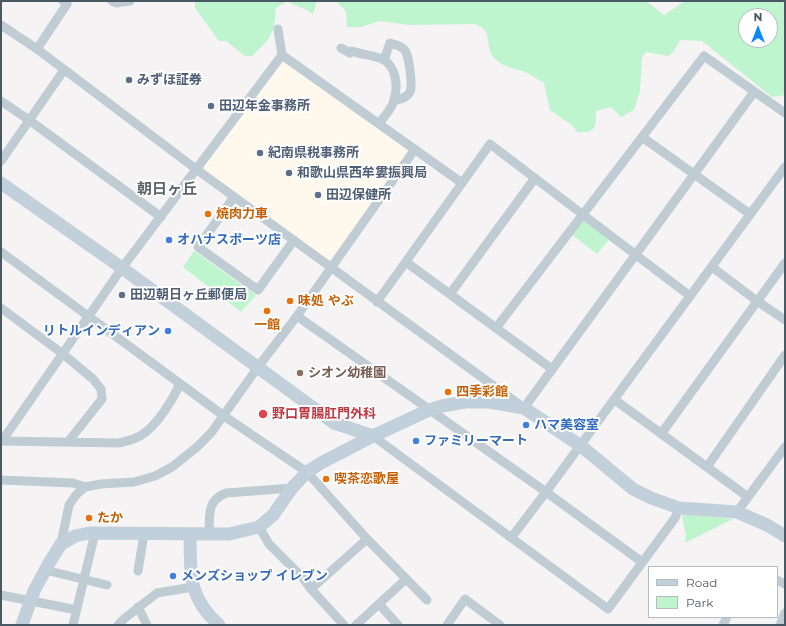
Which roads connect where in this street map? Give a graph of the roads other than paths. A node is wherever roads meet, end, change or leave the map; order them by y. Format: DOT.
graph roads {
  1 [pos="63,1"];
  2 [pos="112,1"];
  3 [pos="130,1"];
  4 [pos="1,25"];
  5 [pos="278,29"];
  6 [pos="342,48"];
  7 [pos="36,49"];
  8 [pos="282,54"];
  9 [pos="384,60"];
  10 [pos="64,70"];
  11 [pos="754,92"];
  12 [pos="1,101"];
  13 [pos="394,101"];
  14 [pos="785,113"];
  15 [pos="29,120"];
  16 [pos="379,124"];
  17 [pos="642,137"];
  18 [pos="415,149"];
  19 [pos="1,161"];
  20 [pos="785,167"];
  21 [pos="196,169"];
  22 [pos="694,173"];
  23 [pos="534,178"];
  24 [pos="1,182"];
  25 [pos="462,183"];
  26 [pos="234,197"];
  27 [pos="750,214"];
  28 [pos="583,215"];
  29 [pos="161,217"];
  30 [pos="294,240"];
  31 [pos="2,254"];
  32 [pos="635,254"];
  33 [pos="406,262"];
  34 [pos="785,263"];
  35 [pos="331,267"];
  36 [pos="712,267"];
  37 [pos="122,268"];
  38 [pos="450,294"];
  39 [pos="690,296"];
  40 [pos="757,301"];
  41 [pos="378,302"];
  42 [pos="1,308"];
  43 [pos="297,316"];
  44 [pos="88,318"];
  45 [pos="785,320"];
  46 [pos="496,328"];
  47 [pos="63,354"];
  48 [pos="785,355"];
  49 [pos="258,367"];
  50 [pos="552,369"];
  51 [pos="180,384"];
  52 [pos="615,400"];
  53 [pos="524,408"];
  54 [pos="429,410"];
  55 [pos="224,416"];
  56 [pos="661,434"];
  57 [pos="373,436"];
  58 [pos="1,441"];
  59 [pos="68,442"];
  60 [pos="581,446"];
  61 [pos="785,446"];
  62 [pos="707,467"];
  63 [pos="307,472"];
  64 [pos="1,480"];
  65 [pos="85,487"];
  66 [pos="292,488"];
  67 [pos="546,492"];
  68 [pos="748,497"];
  69 [pos="679,508"];
  70 [pos="737,512"];
  71 [pos="259,527"];
  72 [pos="95,534"];
  73 [pos="144,534"];
  74 [pos="190,534"];
  75 [pos="209,534"];
  76 [pos="784,534"];
  77 [pos="511,538"];
  78 [pos="366,539"];
  79 [pos="61,544"];
  80 [pos="642,562"];
  81 [pos="45,570"];
  82 [pos="138,571"];
  83 [pos="84,579"];
  84 [pos="406,579"];
  85 [pos="107,585"];
  86 [pos="193,587"];
  87 [pos="311,589"];
  88 [pos="1,595"];
  89 [pos="427,600"];
  90 [pos="30,601"];
  91 [pos="379,604"];
  92 [pos="138,608"];
  93 [pos="77,610"];
  94 [pos="785,613"];
  95 [pos="22,625"];
  96 [pos="73,625"];
  97 [pos="118,625"];
  98 [pos="148,625"];
  99 [pos="219,625"];
  100 [pos="344,625"];
  101 [pos="356,625"];
  102 [pos="398,625"];
  103 [pos="447,625"];
  104 [pos="500,625"];
  105 [pos="780,625"];
  1 -- 7 [label="street"];
  2 -- 3 [label="street"];
  4 -- 7 [label="street"];
  5 -- 8 [label="street"];
  6 -- 9 [label="street"];
  7 -- 10 [label="street"];
  8 -- 16 [label="street"];
  8 -- 21 [label="street"];
  9 -- 13 [label="street"];
  9 -- 13 [label="street"];
  10 -- 15 [label="street"];
  10 -- 21 [label="street"];
  11 -- 14 [label="street"];
  11 -- 17 [label="street"];
  11 -- 22 [label="street"];
  12 -- 15 [label="street"];
  13 -- 16 [label="street"];
  15 -- 19 [label="street"];
  15 -- 29 [label="street"];
  16 -- 18 [label="street"];
  17 -- 22 [label="street"];
  17 -- 28 [label="street"];
  18 -- 25 [label="street"];
  18 -- 35 [label="street"];
  20 -- 27 [label="street"];
  21 -- 26 [label="street"];
  21 -- 29 [label="street"];
  22 -- 27 [label="street"];
  22 -- 32 [label="street"];
  23 -- 25 [label="street"];
  23 -- 28 [label="street"];
  23 -- 38 [label="street"];
  24 -- 37 [label="street"];
  25 -- 33 [label="street"];
  26 -- 30 [label="street"];
  26 -- 30 [label="street"];
  27 -- 36 [label="street"];
  28 -- 32 [label="street"];
  28 -- 46 [label="street"];
  29 -- 37 [label="street"];
  30 -- 35 [label="street"];
  31 -- 44 [label="street"];
  32 -- 39 [label="street"];
  32 -- 50 [label="street"];
  33 -- 38 [label="street"];
  33 -- 41 [label="street"];
  34 -- 40 [label="street"];
  35 -- 41 [label="street"];
  35 -- 43 [label="street"];
  36 -- 39 [label="street"];
  36 -- 40 [label="street"];
  37 -- 44 [label="street"];
  37 -- 49 [label="street"];
  38 -- 46 [label="street"];
  39 -- 52 [label="street"];
  40 -- 45 [label="street"];
  40 -- 56 [label="street"];
  41 -- 53 [label="street"];
  42 -- 47 [label="street"];
  43 -- 49 [label="street"];
  43 -- 54 [label="street"];
  44 -- 47 [label="street"];
  44 -- 51 [label="street"];
  46 -- 50 [label="street"];
  47 -- 58 [label="street"];
  47 -- 59 [label="street"];
  48 -- 62 [label="street"];
  49 -- 55 [label="street"];
  49 -- 57 [label="street"];
  50 -- 53 [label="street"];
  51 -- 55 [label="street"];
  51 -- 59 [label="street"];
  52 -- 56 [label="street"];
  52 -- 60 [label="street"];
  53 -- 54 [label="street"];
  53 -- 60 [label="street"];
  54 -- 57 [label="street"];
  54 -- 67 [label="street"];
  55 -- 63 [label="street"];
  55 -- 65 [label="street"];
  56 -- 62 [label="street"];
  57 -- 63 [label="street"];
  57 -- 77 [label="street"];
  58 -- 59 [label="street"];
  60 -- 67 [label="street"];
  60 -- 69 [label="street"];
  61 -- 68 [label="street"];
  62 -- 68 [label="street"];
  63 -- 66 [label="street"];
  63 -- 78 [label="street"];
  64 -- 65 [label="street"];
  65 -- 79 [label="street"];
  66 -- 71 [label="street"];
  66 -- 75 [label="street"];
  67 -- 77 [label="street"];
  67 -- 80 [label="street"];
  68 -- 70 [label="street"];
  69 -- 70 [label="street"];
  69 -- 80 [label="street"];
  70 -- 76 [label="street"];
  71 -- 75 [label="street"];
  71 -- 87 [label="street"];
  72 -- 73 [label="street"];
  72 -- 79 [label="street"];
  72 -- 83 [label="street"];
  73 -- 74 [label="street"];
  73 -- 82 [label="street"];
  74 -- 75 [label="street"];
  74 -- 86 [label="street"];
  77 -- 80 [label="street"];
  78 -- 84 [label="street"];
  78 -- 87 [label="street"];
  79 -- 81 [label="street"];
  81 -- 83 [label="street"];
  81 -- 90 [label="street"];
  83 -- 85 [label="street"];
  83 -- 93 [label="street"];
  84 -- 89 [label="street"];
  84 -- 91 [label="street"];
  86 -- 92 [label="street"];
  86 -- 99 [label="street"];
  87 -- 100 [label="street"];
  88 -- 90 [label="street"];
  90 -- 93 [label="street"];
  90 -- 95 [label="street"];
  91 -- 101 [label="street"];
  91 -- 102 [label="street"];
  92 -- 97 [label="street"];
  92 -- 98 [label="street"];
  93 -- 96 [label="street"];
  94 -- 105 [label="street"];
  103 -- 104 [label="street"];
}
